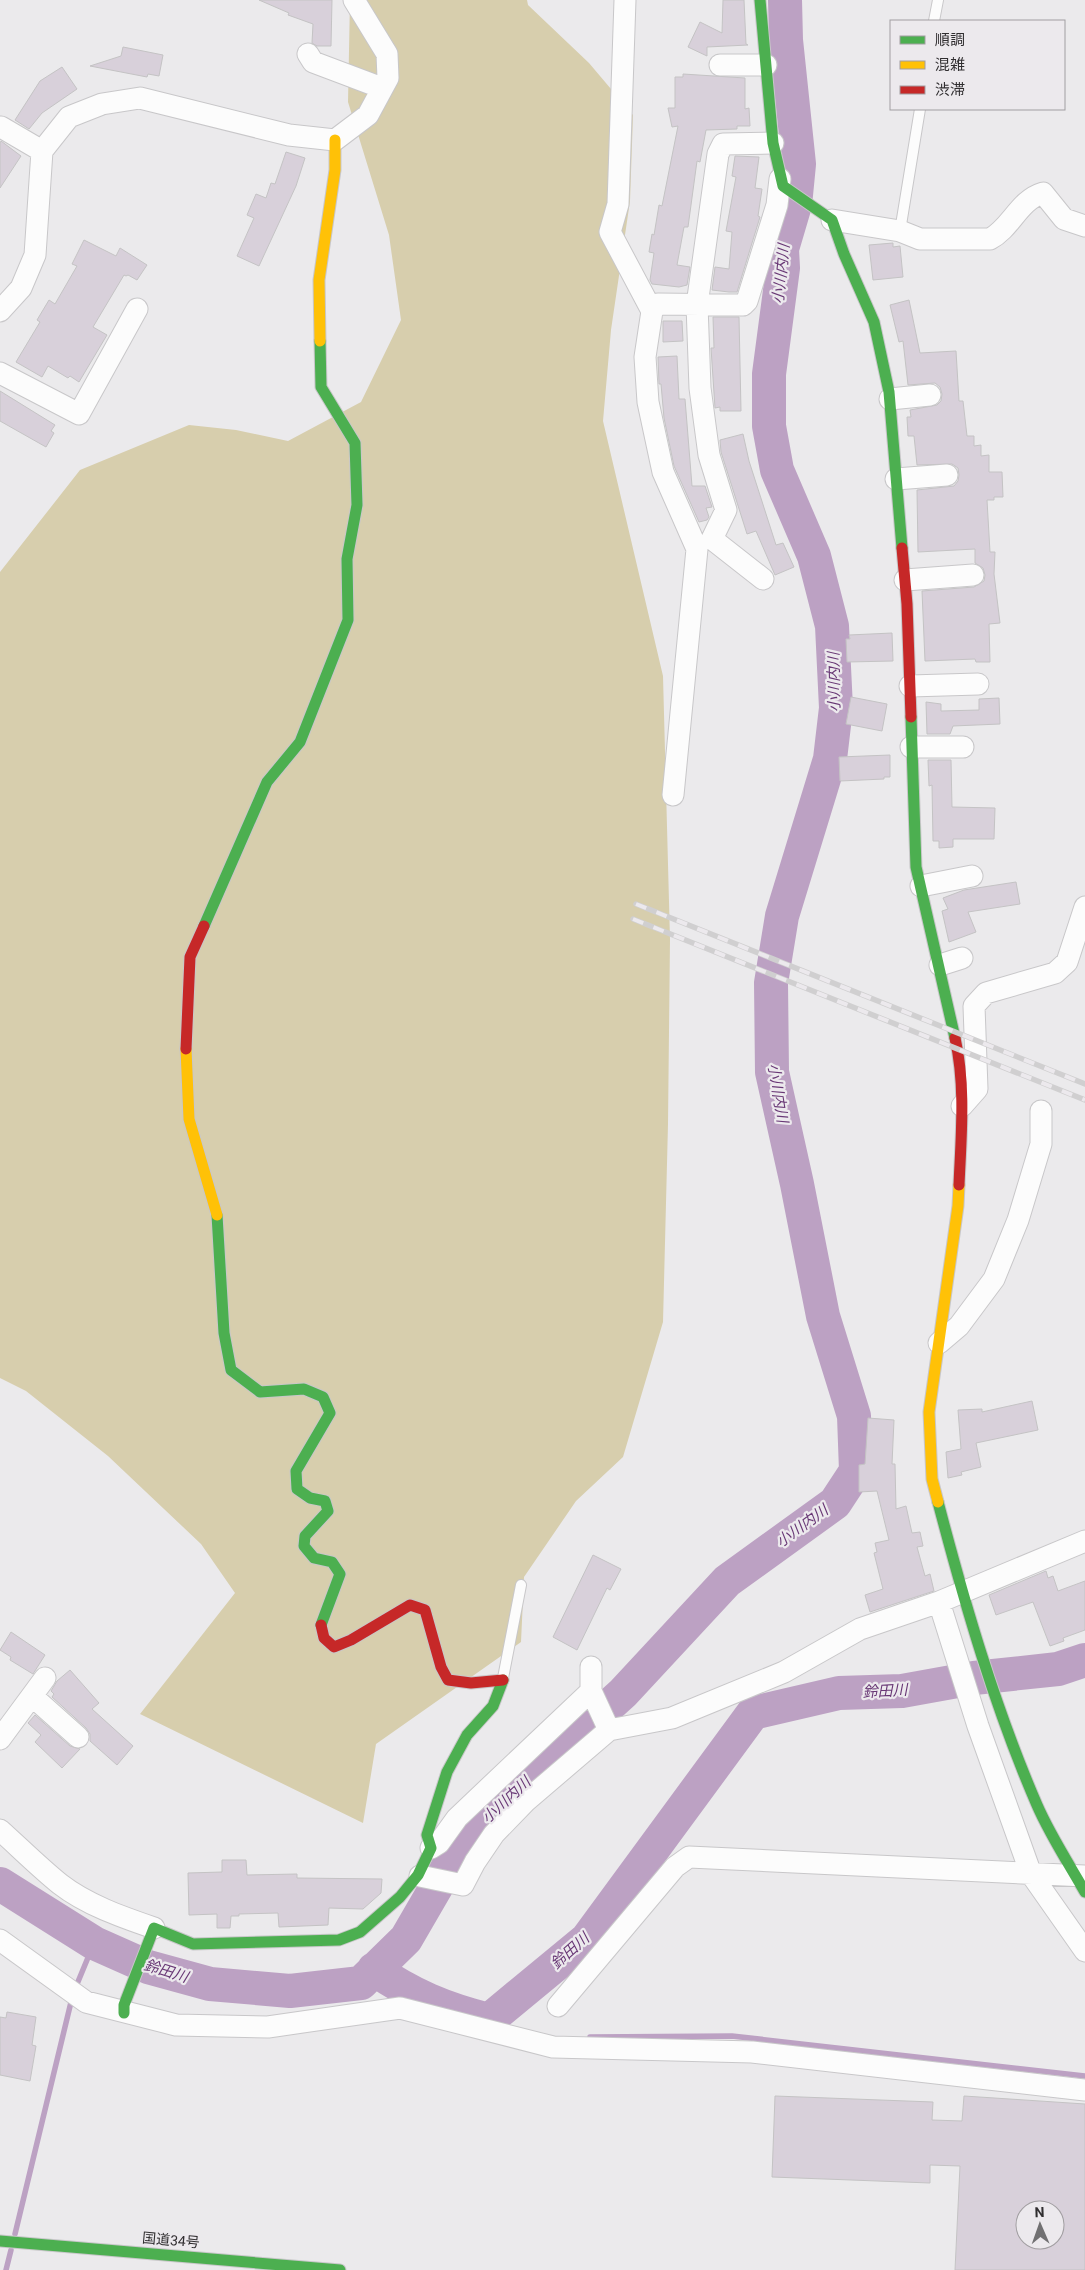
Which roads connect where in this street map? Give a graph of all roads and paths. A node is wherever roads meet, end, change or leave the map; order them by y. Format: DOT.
graph roads {
  1 [pos="354,0"];
  2 [pos="624,0"];
  3 [pos="760,0"];
  4 [pos="938,0"];
  5 [pos="934,20"];
  6 [pos="308,54"];
  7 [pos="720,65"];
  8 [pos="766,65"];
  9 [pos="382,88"];
  10 [pos="920,110"];
  11 [pos="1,126"];
  12 [pos="335,140"];
  13 [pos="773,143"];
  14 [pos="42,151"];
  15 [pos="782,183"];
  16 [pos="827,217"];
  17 [pos="1085,226"];
  18 [pos="900,231"];
  19 [pos="697,305"];
  20 [pos="137,309"];
  21 [pos="0,311"];
  22 [pos="652,311"];
  23 [pos="0,373"];
  24 [pos="930,395"];
  25 [pos="890,399"];
  26 [pos="947,475"];
  27 [pos="896,480"];
  28 [pos="704,544"];
  29 [pos="973,575"];
  30 [pos="762,579"];
  31 [pos="905,580"];
  32 [pos="978,684"];
  33 [pos="910,686"];
  34 [pos="912,747"];
  35 [pos="963,747"];
  36 [pos="673,795"];
  37 [pos="972,876"];
  38 [pos="921,886"];
  39 [pos="1085,907"];
  40 [pos="962,958"];
  41 [pos="940,965"];
  42 [pos="962,1106"];
  43 [pos="1041,1111"];
  44 [pos="939,1343"];
  45 [pos="1085,1540"];
  46 [pos="521,1585"];
  47 [pos="962,1592"];
  48 [pos="940,1602"];
  49 [pos="591,1667"];
  50 [pos="45,1678"];
  51 [pos="503,1679"];
  52 [pos="591,1691"];
  53 [pos="32,1696"];
  54 [pos="608,1727"];
  55 [pos="78,1737"];
  56 [pos="0,1739"];
  57 [pos="0,1830"];
  58 [pos="431,1848"];
  59 [pos="1031,1874"];
  60 [pos="419,1876"];
  61 [pos="1082,1881"];
  62 [pos="152,1931"];
  63 [pos="0,1940"];
  64 [pos="1084,1948"];
  65 [pos="558,2006"];
  66 [pos="124,2009"];
  67 [pos="1085,2090"];
  68 [pos="0,2241"];
  69 [pos="340,2270"];
  1 -- 9 [label="street"];
  2 -- 22 [label="street"];
  3 -- 8 [label="main road"];
  4 -- 5 [label="lane"];
  6 -- 9 [label="street"];
  7 -- 8 [label="street"];
  8 -- 13 [label="main road"];
  9 -- 12 [label="street"];
  10 -- 18 [label="lane"];
  11 -- 14 [label="street"];
  12 -- 14 [label="street"];
  12 -- 51 [label="main road"];
  13 -- 15 [label="main road"];
  13 -- 19 [label="street"];
  14 -- 21 [label="street"];
  15 -- 16 [label="main road"];
  15 -- 19 [label="street"];
  16 -- 18 [label="street"];
  16 -- 25 [label="main road"];
  17 -- 18 [label="street"];
  19 -- 22 [label="street"];
  19 -- 28 [label="street"];
  20 -- 23 [label="street"];
  22 -- 28 [label="street"];
  24 -- 25 [label="street"];
  25 -- 27 [label="main road"];
  26 -- 27 [label="street"];
  27 -- 31 [label="main road"];
  28 -- 30 [label="street"];
  28 -- 36 [label="street"];
  29 -- 31 [label="street"];
  31 -- 33 [label="main road"];
  32 -- 33 [label="street"];
  33 -- 34 [label="main road"];
  34 -- 35 [label="street"];
  34 -- 38 [label="main road"];
  37 -- 38 [label="street"];
  38 -- 41 [label="main road"];
  39 -- 42 [label="street"];
  40 -- 41 [label="street"];
  41 -- 42 [label="main road"];
  42 -- 44 [label="main road"];
  43 -- 44 [label="street"];
  44 -- 47 [label="main road"];
  45 -- 47 [label="street"];
  46 -- 51 [label="lane"];
  47 -- 48 [label="street"];
  47 -- 61 [label="main road"];
  48 -- 54 [label="street"];
  48 -- 59 [label="street"];
  49 -- 52 [label="street"];
  50 -- 53 [label="street"];
  51 -- 58 [label="main road"];
  52 -- 54 [label="street"];
  52 -- 58 [label="street"];
  53 -- 55 [label="street"];
  53 -- 56 [label="street"];
  54 -- 60 [label="street"];
  57 -- 62 [label="street"];
  58 -- 60 [label="main road"];
  59 -- 61 [label="street"];
  59 -- 64 [label="street"];
  59 -- 65 [label="street"];
  60 -- 62 [label="main road"];
  62 -- 66 [label="main road"];
  63 -- 66 [label="street"];
  66 -- 67 [label="street"];
  68 -- 69 [label="main road, 国道34号"];
}
